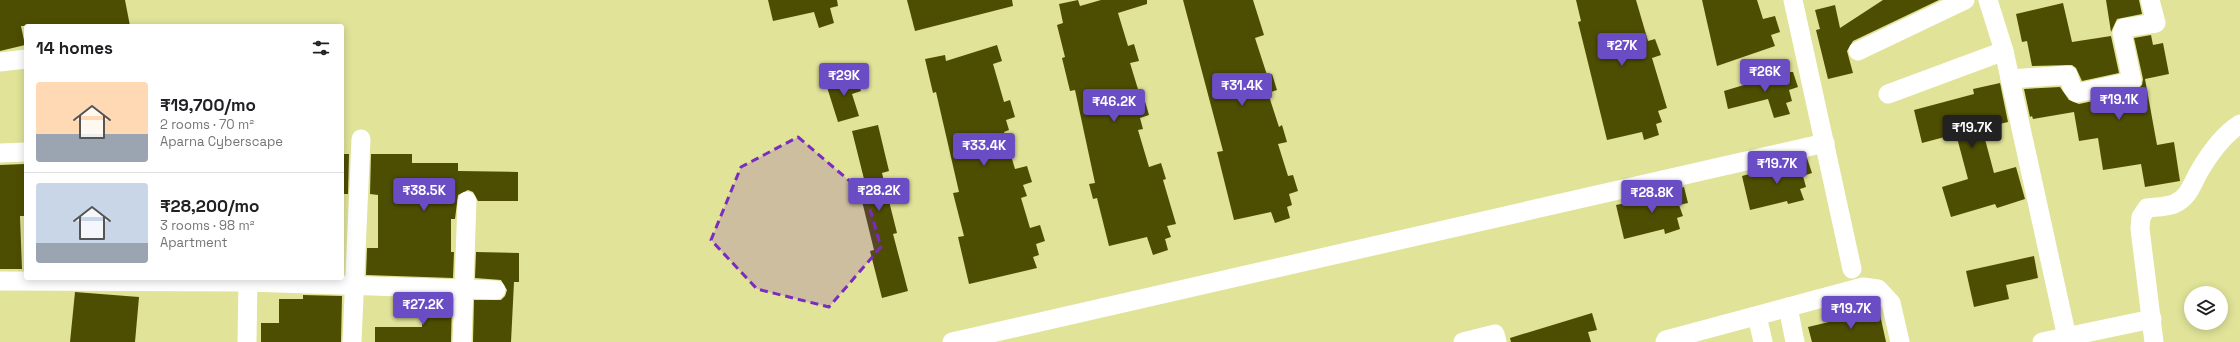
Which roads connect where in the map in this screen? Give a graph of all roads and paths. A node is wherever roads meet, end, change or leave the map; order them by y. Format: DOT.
graph roads {
  1 [pos="1792,0"];
  2 [pos="1965,0"];
  3 [pos="1988,0"];
  4 [pos="2150,0"];
  5 [pos="1858,51"];
  6 [pos="2004,51"];
  7 [pos="24,59"];
  8 [pos="0,62"];
  9 [pos="2010,79"];
  10 [pos="1888,94"];
  11 [pos="2240,124"];
  12 [pos="361,139"];
  13 [pos="1825,143"];
  14 [pos="24,152"];
  15 [pos="0,153"];
  16 [pos="467,202"];
  17 [pos="1852,269"];
  18 [pos="248,280"];
  19 [pos="0,281"];
  20 [pos="355,286"];
  21 [pos="465,288"];
  22 [pos="496,290"];
  23 [pos="1788,308"];
  24 [pos="1756,316"];
  25 [pos="2152,319"];
  26 [pos="2067,339"];
  27 [pos="247,342"];
  28 [pos="352,342"];
  29 [pos="462,342"];
  30 [pos="952,342"];
  31 [pos="1464,342"];
  32 [pos="1497,342"];
  33 [pos="1665,342"];
  34 [pos="1763,342"];
  35 [pos="1795,342"];
  36 [pos="1900,342"];
  37 [pos="2042,342"];
  38 [pos="2154,342"];
  1 -- 13 [label="street"];
  2 -- 5 [label="street"];
  3 -- 6 [label="street"];
  4 -- 9 [label="street"];
  6 -- 9 [label="street"];
  6 -- 10 [label="street"];
  7 -- 8 [label="street"];
  9 -- 26 [label="street"];
  11 -- 25 [label="street"];
  12 -- 20 [label="street"];
  13 -- 17 [label="street"];
  13 -- 30 [label="street"];
  14 -- 15 [label="street"];
  16 -- 21 [label="street"];
  18 -- 19 [label="street"];
  18 -- 20 [label="street"];
  18 -- 27 [label="street"];
  20 -- 21 [label="street"];
  20 -- 28 [label="street"];
  21 -- 22 [label="street"];
  21 -- 29 [label="street"];
  23 -- 24 [label="street"];
  23 -- 35 [label="street"];
  23 -- 36 [label="street"];
  24 -- 33 [label="street"];
  24 -- 34 [label="street"];
  25 -- 26 [label="street"];
  25 -- 38 [label="street"];
  26 -- 37 [label="street"];
  31 -- 32 [label="street"];
}
